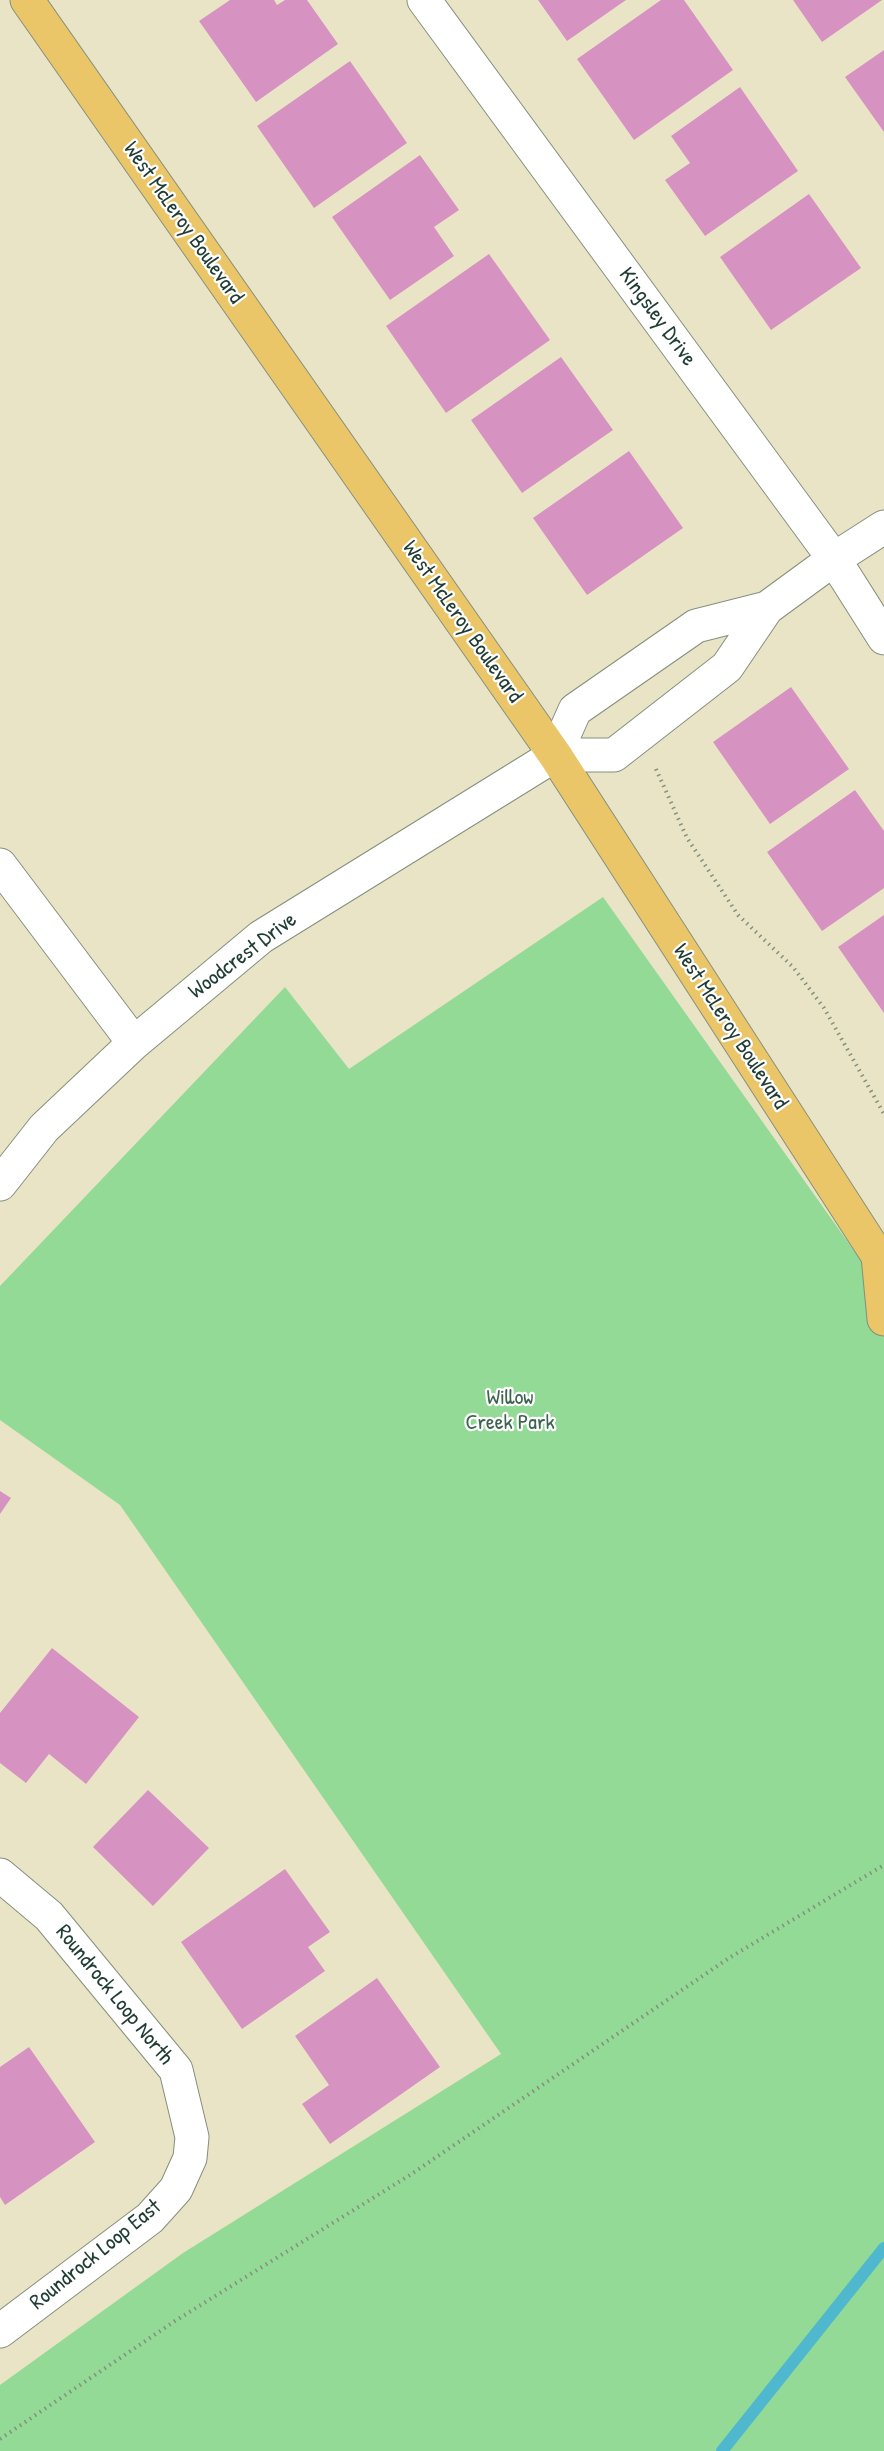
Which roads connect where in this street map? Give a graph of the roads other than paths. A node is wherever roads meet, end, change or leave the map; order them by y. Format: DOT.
graph roads {
  1 [pos="27,0"];
  2 [pos="424,0"];
  3 [pos="884,527"];
  4 [pos="834,559"];
  5 [pos="767,608"];
  6 [pos="884,638"];
  7 [pos="555,755"];
  8 [pos="0,865"];
  9 [pos="134,1043"];
  10 [pos="0,1184"];
  11 [pos="881,1257"];
  12 [pos="884,1318"];
  13 [pos="0,1875"];
  14 [pos="192,2137"];
  15 [pos="0,2331"];
  1 -- 7 [label="main road, West McLeroy Boulevard"];
  2 -- 4 [label="street, Kingsley Drive"];
  3 -- 4 [label="street"];
  4 -- 5 [label="street"];
  4 -- 6 [label="street, Kingsley Drive"];
  5 -- 7 [label="street"];
  5 -- 7 [label="street"];
  7 -- 9 [label="street, Woodcrest Drive"];
  7 -- 11 [label="main road, West McLeroy Boulevard"];
  8 -- 9 [label="street"];
  9 -- 10 [label="street, Woodcrest Drive"];
  11 -- 12 [label="main road, West McLeroy Boulevard"];
  13 -- 14 [label="street, Roundrock Loop North"];
  14 -- 15 [label="street, Roundrock Loop East"];
}
